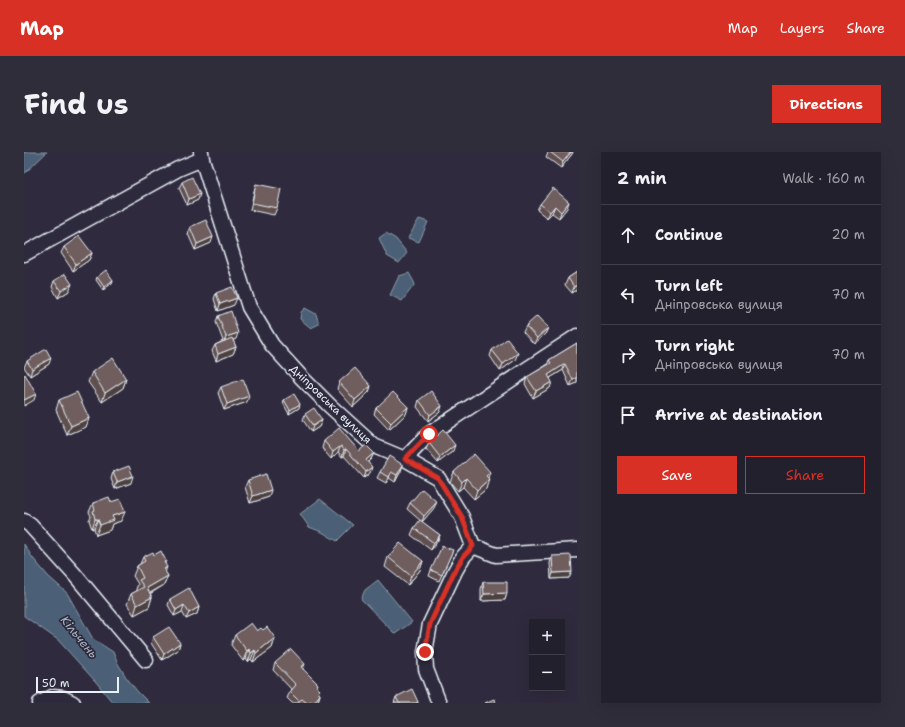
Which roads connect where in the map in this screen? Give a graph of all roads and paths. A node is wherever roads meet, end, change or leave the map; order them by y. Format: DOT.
graph roads {
  1 [pos="201,156"];
  2 [pos="24,254"];
  3 [pos="577,336"];
  4 [pos="405,459"];
  5 [pos="24,521"];
  6 [pos="473,546"];
  7 [pos="577,550"];
  8 [pos="146,660"];
  9 [pos="40,703"];
  10 [pos="73,703"];
  11 [pos="439,703"];
  1 -- 2 [label="street, Дніпровська вулиця"];
  1 -- 4 [label="street, Дніпровська вулиця"];
  3 -- 4 [label="street"];
  4 -- 6 [label="street, Дніпровська вулиця"];
  5 -- 8 [label="street"];
  6 -- 7 [label="street"];
  6 -- 11 [label="street"];
  9 -- 10 [label="street"];
}
